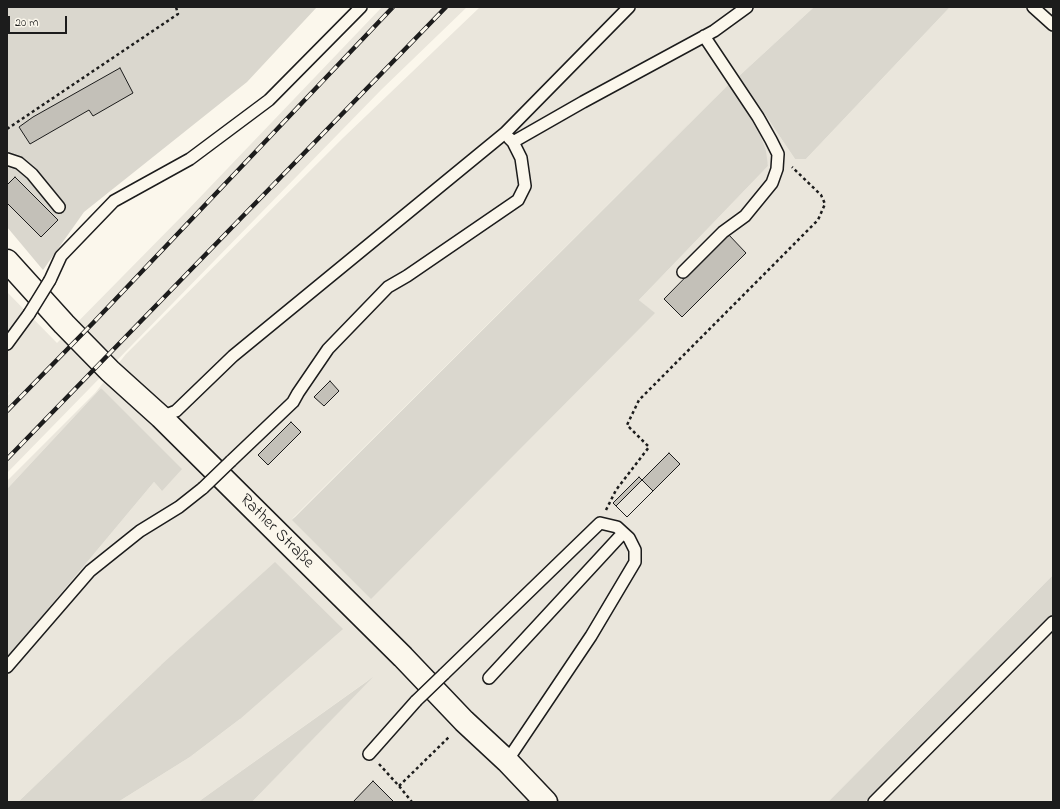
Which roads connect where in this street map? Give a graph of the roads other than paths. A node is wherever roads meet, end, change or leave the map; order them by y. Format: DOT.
graph roads {
  1 [pos="361,7"];
  2 [pos="629,7"];
  3 [pos="747,7"];
  4 [pos="1033,7"];
  5 [pos="1053,25"];
  6 [pos="704,36"];
  7 [pos="504,133"];
  8 [pos="513,142"];
  9 [pos="7,159"];
  10 [pos="59,207"];
  11 [pos="7,261"];
  12 [pos="683,272"];
  13 [pos="7,344"];
  14 [pos="161,417"];
  15 [pos="623,532"];
  16 [pos="1053,622"];
  17 [pos="7,667"];
  18 [pos="489,678"];
  19 [pos="369,754"];
  20 [pos="507,761"];
  21 [pos="546,802"];
  22 [pos="874,802"];
  1 -- 13 [label="lane, bridge"];
  2 -- 7 [label="lane"];
  3 -- 6 [label="lane"];
  4 -- 5 [label="lane"];
  6 -- 8 [label="lane"];
  6 -- 12 [label="lane"];
  7 -- 8 [label="lane"];
  7 -- 14 [label="lane"];
  8 -- 17 [label="lane, bridge"];
  9 -- 10 [label="lane"];
  11 -- 14 [label="street, Rather Straße"];
  14 -- 20 [label="street, Rather Straße"];
  15 -- 18 [label="lane"];
  15 -- 19 [label="lane, bridge"];
  15 -- 20 [label="lane"];
  16 -- 22 [label="lane"];
  20 -- 21 [label="street, Rather Straße"];
}
